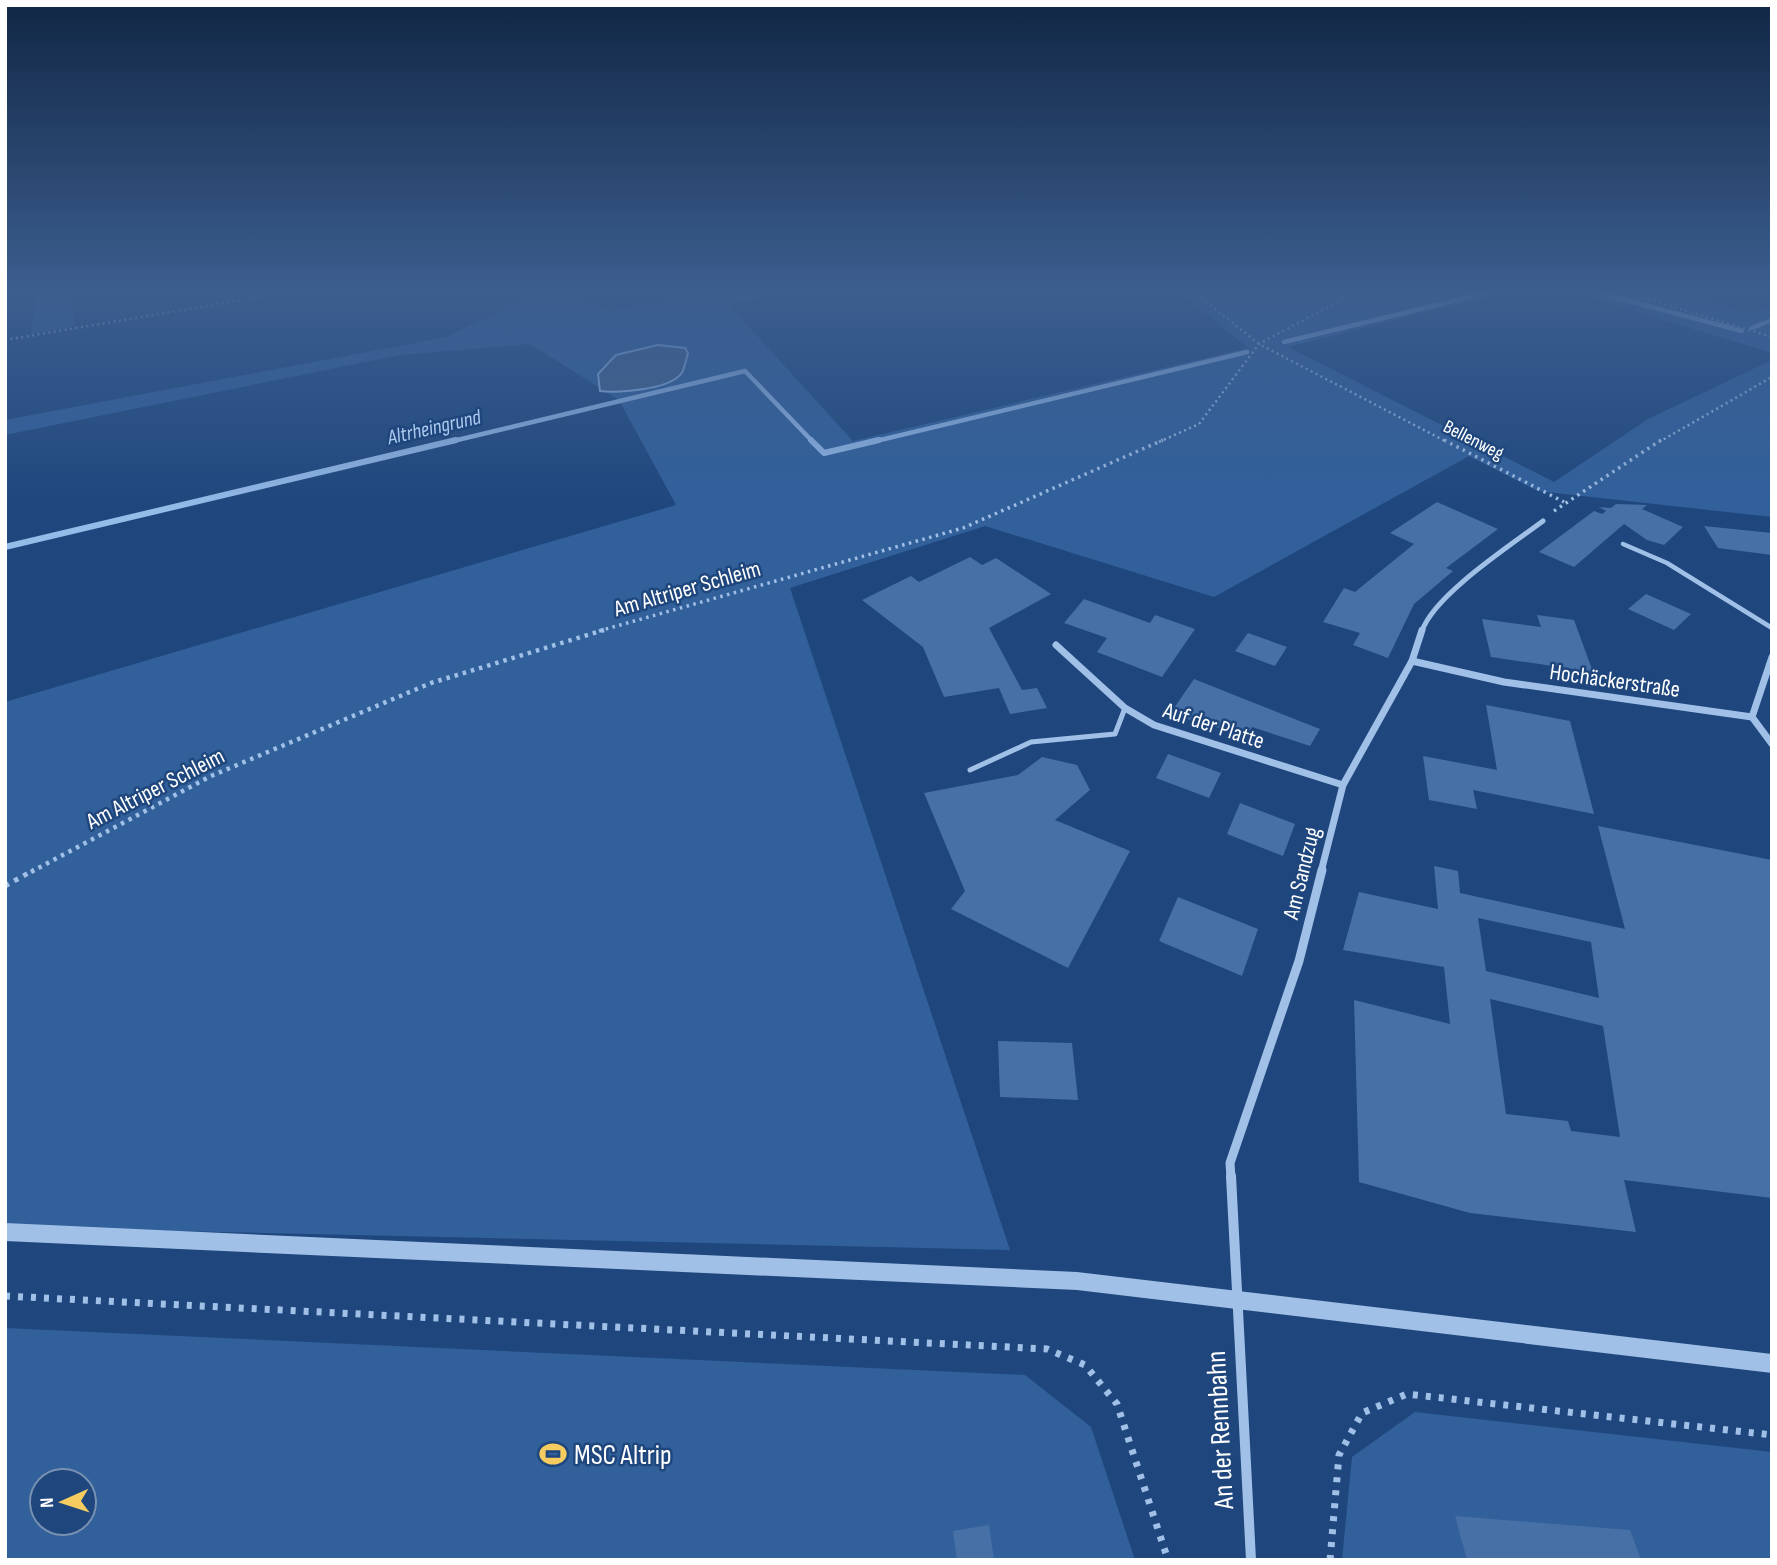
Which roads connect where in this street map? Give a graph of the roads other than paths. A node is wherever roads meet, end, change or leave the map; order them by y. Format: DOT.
graph roads {
  1 [pos="1543,521"];
  2 [pos="1623,544"];
  3 [pos="1772,628"];
  4 [pos="1056,645"];
  5 [pos="1772,657"];
  6 [pos="1412,661"];
  7 [pos="1125,708"];
  8 [pos="1752,717"];
  9 [pos="1772,744"];
  10 [pos="970,770"];
  11 [pos="1343,785"];
  12 [pos="5,1232"];
  13 [pos="1237,1298"];
  14 [pos="1772,1364"];
  15 [pos="1251,1560"];
  1 -- 6 [label="street, Am Sandzug"];
  2 -- 3 [label="lane"];
  4 -- 7 [label="street, Auf der Platte"];
  5 -- 8 [label="street"];
  6 -- 8 [label="street, Hochäckerstraße"];
  6 -- 11 [label="street, Am Sandzug"];
  7 -- 10 [label="lane"];
  7 -- 11 [label="street, Auf der Platte"];
  8 -- 9 [label="street"];
  11 -- 13 [label="street, Am Sandzug"];
  12 -- 13 [label="street"];
  13 -- 14 [label="street"];
  13 -- 15 [label="street, An der Rennbahn"];
}
